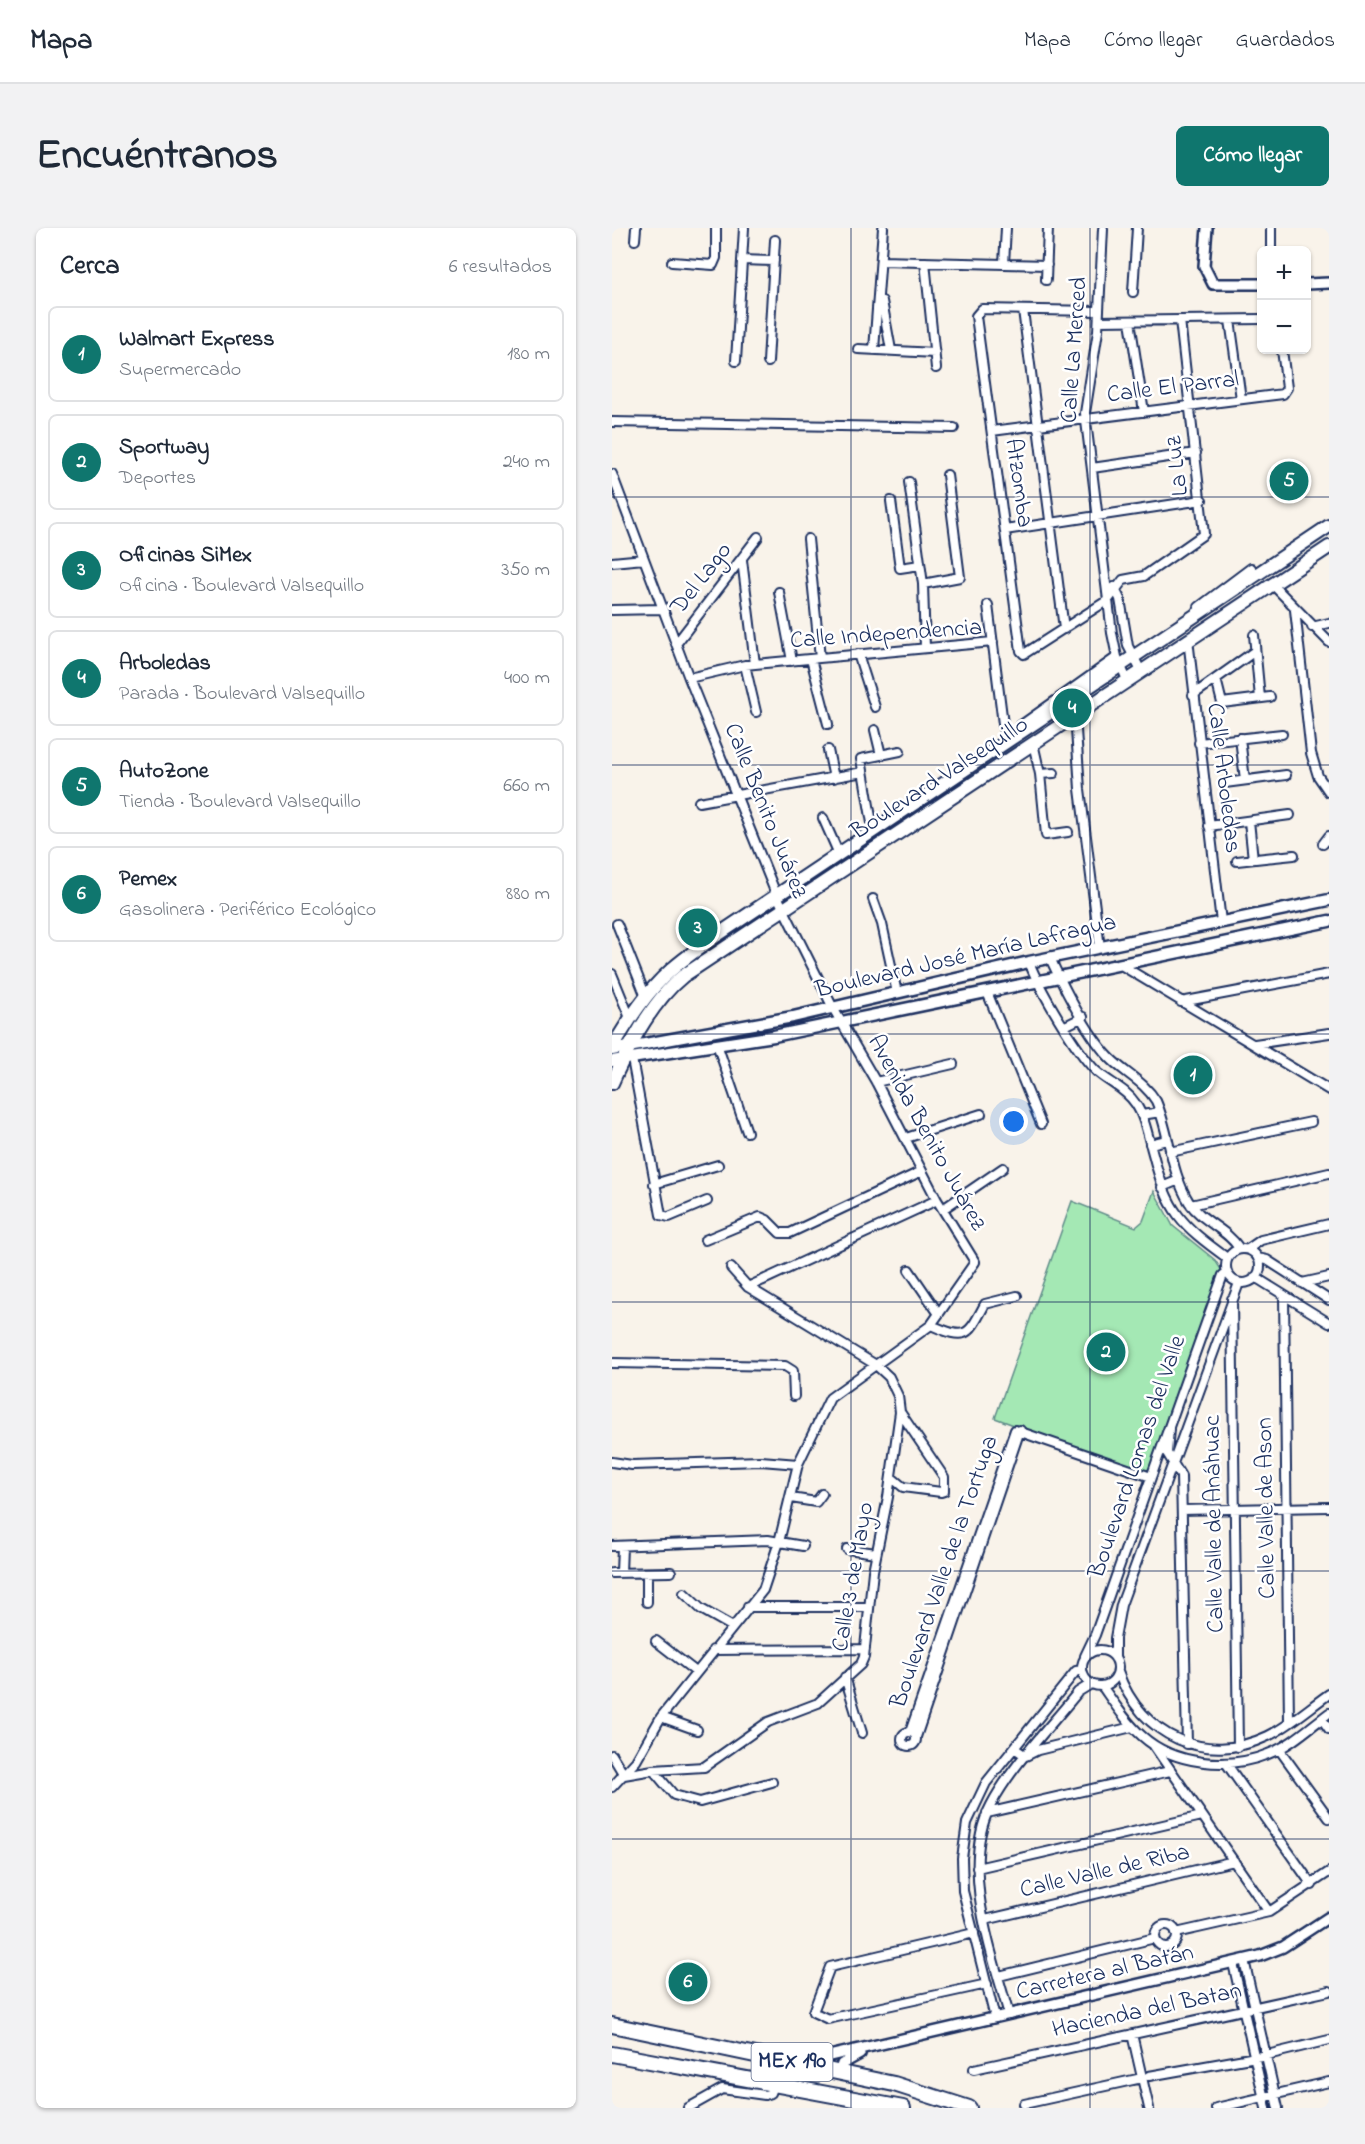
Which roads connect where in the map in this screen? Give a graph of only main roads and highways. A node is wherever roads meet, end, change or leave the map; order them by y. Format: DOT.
graph roads {
  1 [pos="1329,526"];
  2 [pos="1326,551"];
  3 [pos="1329,900"];
  4 [pos="1329,921"];
  5 [pos="612,1049"];
  6 [pos="624,1057"];
  7 [pos="612,1083"];
  8 [pos="612,2025"];
  9 [pos="612,2054"];
  10 [pos="903,2108"];
  11 [pos="969,2108"];
  1 -- 5 [label="main road, Boulevard Valsequillo"];
  2 -- 6 [label="main road, Boulevard Valsequillo"];
  3 -- 6 [label="main road, Boulevard José María Lafragua"];
  4 -- 6 [label="main road, Boulevard José María Lafragua"];
  5 -- 6 [label="main road, Boulevard José María Lafragua"];
  6 -- 7 [label="main road, Boulevard Valsequillo"];
  8 -- 11 [label="highway, MEX 190"];
  9 -- 10 [label="highway, MEX 190"];
}
